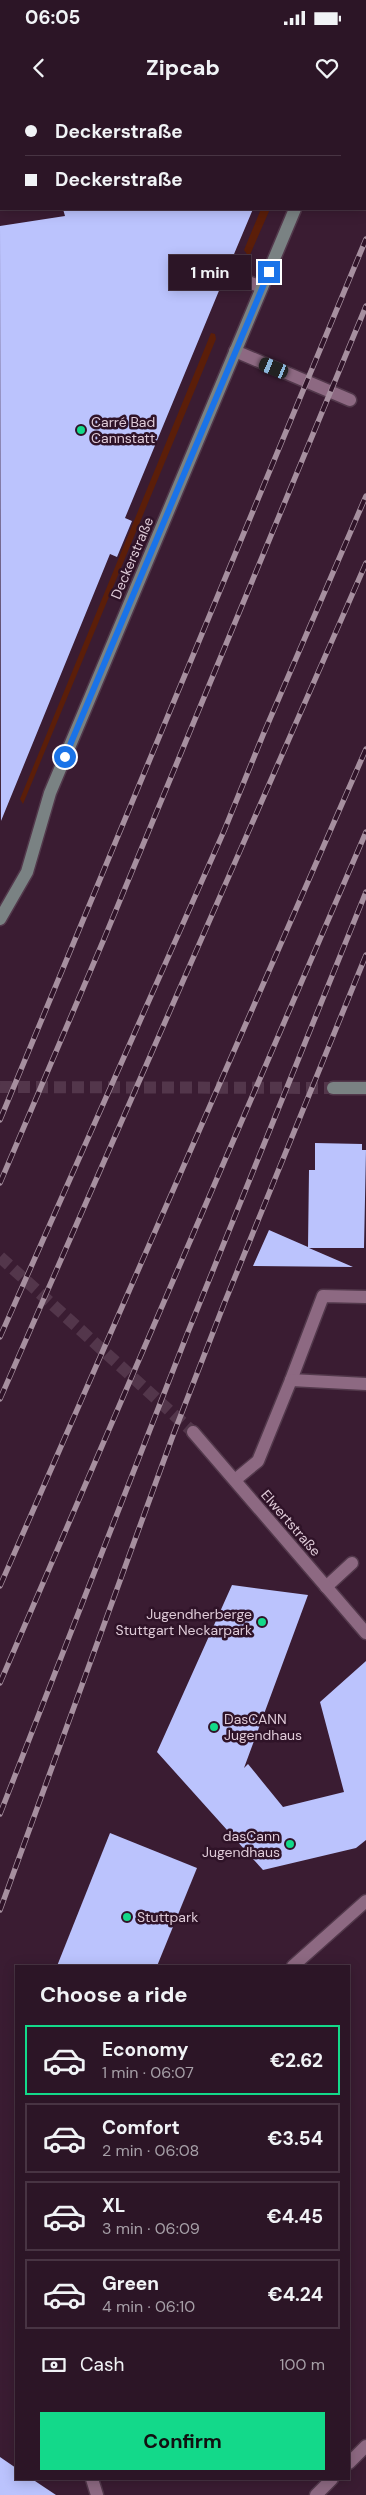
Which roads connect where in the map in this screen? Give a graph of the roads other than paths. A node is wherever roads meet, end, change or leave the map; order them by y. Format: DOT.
graph roads {
  1 [pos="295,210"];
  2 [pos="226,274"];
  3 [pos="262,288"];
  4 [pos="235,352"];
  5 [pos="350,400"];
  6 [pos="0,919"];
  7 [pos="333,1088"];
  8 [pos="366,1088"];
  9 [pos="366,1297"];
  10 [pos="290,1380"];
  11 [pos="366,1384"];
  12 [pos="193,1432"];
  13 [pos="235,1480"];
  14 [pos="352,1563"];
  15 [pos="326,1587"];
  16 [pos="366,1633"];
  17 [pos="366,1901"];
  18 [pos="294,1965"];
  19 [pos="366,2446"];
  20 [pos="350,2462"];
  21 [pos="92,2480"];
  22 [pos="331,2480"];
  23 [pos="97,2495"];
  24 [pos="316,2495"];
  1 -- 3 [label="street, Deckerstraße"];
  2 -- 3 [label="street"];
  3 -- 4 [label="street, Deckerstraße"];
  4 -- 5 [label="street"];
  4 -- 6 [label="street, Deckerstraße"];
  7 -- 8 [label="street"];
  9 -- 10 [label="street"];
  10 -- 11 [label="street"];
  10 -- 13 [label="street"];
  12 -- 13 [label="street, Elwertstraße"];
  13 -- 15 [label="street, Elwertstraße"];
  14 -- 15 [label="street"];
  15 -- 16 [label="street, Elwertstraße"];
  17 -- 18 [label="street"];
  19 -- 20 [label="street"];
  21 -- 23 [label="street"];
  22 -- 24 [label="street"];
}
